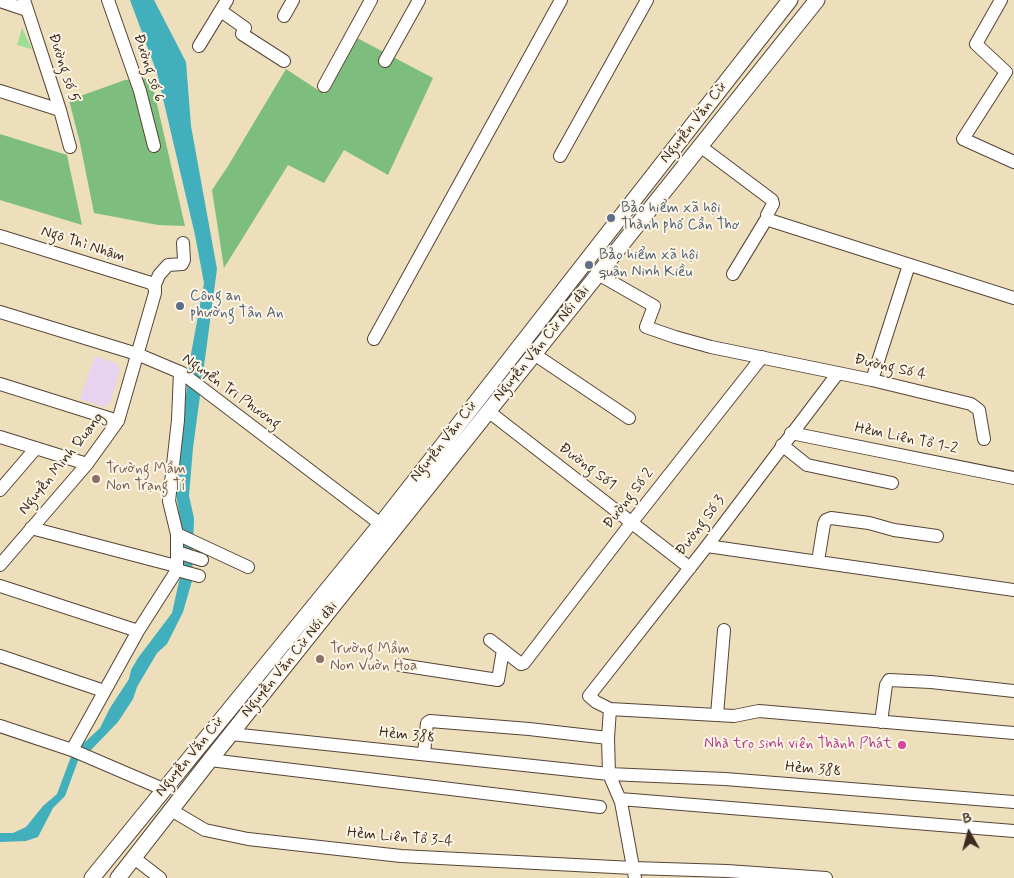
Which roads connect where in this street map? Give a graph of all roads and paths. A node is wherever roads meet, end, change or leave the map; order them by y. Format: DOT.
graph roads {
  1 [pos="108,0"];
  2 [pos="293,0"];
  3 [pos="371,0"];
  4 [pos="419,0"];
  5 [pos="561,0"];
  6 [pos="647,0"];
  7 [pos="790,0"];
  8 [pos="817,0"];
  9 [pos="1001,0"];
  10 [pos="0,1"];
  11 [pos="26,5"];
  12 [pos="224,6"];
  13 [pos="284,16"];
  14 [pos="200,46"];
  15 [pos="284,61"];
  16 [pos="386,61"];
  17 [pos="324,86"];
  18 [pos="0,91"];
  19 [pos="60,110"];
  20 [pos="684,135"];
  21 [pos="154,146"];
  22 [pos="700,146"];
  23 [pos="70,147"];
  24 [pos="560,156"];
  25 [pos="1014,162"];
  26 [pos="767,218"];
  27 [pos="0,236"];
  28 [pos="183,243"];
  29 [pos="910,265"];
  30 [pos="598,274"];
  31 [pos="732,274"];
  32 [pos="154,287"];
  33 [pos="1014,298"];
  34 [pos="0,312"];
  35 [pos="374,339"];
  36 [pos="137,354"];
  37 [pos="534,354"];
  38 [pos="762,357"];
  39 [pos="181,373"];
  40 [pos="838,373"];
  41 [pos="872,380"];
  42 [pos="0,384"];
  43 [pos="488,411"];
  44 [pos="629,418"];
  45 [pos="118,421"];
  46 [pos="792,433"];
  47 [pos="0,437"];
  48 [pos="984,439"];
  49 [pos="782,446"];
  50 [pos="36,448"];
  51 [pos="87,464"];
  52 [pos="1014,478"];
  53 [pos="892,483"];
  54 [pos="0,490"];
  55 [pos="632,522"];
  56 [pos="31,528"];
  57 [pos="386,528"];
  58 [pos="179,534"];
  59 [pos="937,536"];
  60 [pos="707,546"];
  61 [pos="198,559"];
  62 [pos="818,561"];
  63 [pos="178,562"];
  64 [pos="0,565"];
  65 [pos="248,567"];
  66 [pos="690,568"];
  67 [pos="196,575"];
  68 [pos="0,586"];
  69 [pos="1014,590"];
  70 [pos="724,630"];
  71 [pos="138,631"];
  72 [pos="490,640"];
  73 [pos="503,650"];
  74 [pos="0,656"];
  75 [pos="400,665"];
  76 [pos="1014,690"];
  77 [pos="104,692"];
  78 [pos="610,709"];
  79 [pos="717,715"];
  80 [pos="881,722"];
  81 [pos="0,726"];
  82 [pos="1014,733"];
  83 [pos="231,734"];
  84 [pos="608,738"];
  85 [pos="73,750"];
  86 [pos="424,754"];
  87 [pos="210,760"];
  88 [pos="609,774"];
  89 [pos="163,790"];
  90 [pos="620,799"];
  91 [pos="1014,802"];
  92 [pos="600,808"];
  93 [pos="171,810"];
  94 [pos="1014,831"];
  95 [pos="134,858"];
  96 [pos="634,873"];
  97 [pos="92,878"];
  98 [pos="118,878"];
  99 [pos="160,878"];
  100 [pos="826,878"];
  1 -- 21 [label="street, Đường số 6"];
  2 -- 13 [label="street"];
  3 -- 17 [label="street"];
  4 -- 16 [label="street"];
  5 -- 35 [label="street"];
  6 -- 24 [label="street"];
  7 -- 20 [label="main road, Nguyễn Văn Cừ"];
  8 -- 22 [label="main road, Nguyễn Văn Cừ Nối dài"];
  9 -- 25 [label="street"];
  10 -- 11 [label="street"];
  11 -- 19 [label="street, Đường số 5"];
  12 -- 14 [label="street"];
  12 -- 15 [label="street"];
  18 -- 19 [label="street"];
  19 -- 23 [label="street, Đường số 5"];
  20 -- 22 [label="main road"];
  20 -- 57 [label="main road, Nguyễn Văn Cừ"];
  22 -- 26 [label="street"];
  22 -- 30 [label="main road, Nguyễn Văn Cừ Nối dài"];
  26 -- 29 [label="street"];
  26 -- 31 [label="street"];
  27 -- 32 [label="street, Ngô Thì Nhậm"];
  28 -- 32 [label="street, Nguyễn Minh Quang"];
  29 -- 33 [label="street"];
  29 -- 41 [label="street"];
  30 -- 37 [label="main road, Nguyễn Văn Cừ Nối dài"];
  30 -- 38 [label="street"];
  32 -- 36 [label="street, Nguyễn Minh Quang"];
  34 -- 36 [label="street, Nguyển Tri Phương"];
  36 -- 39 [label="street, Nguyển Tri Phương"];
  36 -- 45 [label="street, Nguyễn Minh Quang"];
  37 -- 43 [label="main road, Nguyễn Văn Cừ Nối dài"];
  37 -- 44 [label="street"];
  38 -- 40 [label="street, Đường Số 4"];
  38 -- 55 [label="street, Đường Số 2"];
  39 -- 57 [label="street, Nguyển Tri Phương"];
  39 -- 58 [label="street"];
  40 -- 41 [label="street, Đường Số 4"];
  40 -- 46 [label="street, Đường Số 3"];
  41 -- 48 [label="street, Đường Số 4"];
  42 -- 45 [label="street"];
  43 -- 55 [label="street, Đường Số1"];
  43 -- 57 [label="main road, Nguyễn Văn Cừ Nối dài"];
  45 -- 51 [label="street, Nguyễn Minh Quang"];
  46 -- 49 [label="street, Đường Số 3"];
  46 -- 52 [label="street, Hẻm Liên Tổ 1-2"];
  47 -- 50 [label="street"];
  49 -- 53 [label="street"];
  49 -- 60 [label="street, Đường Số 3"];
  50 -- 51 [label="street"];
  50 -- 54 [label="street"];
  51 -- 56 [label="street, Nguyễn Minh Quang"];
  55 -- 66 [label="street, Đường Số1"];
  55 -- 73 [label="street, Đường Số 2"];
  56 -- 63 [label="street"];
  56 -- 64 [label="street, Nguyễn Minh Quang"];
  57 -- 83 [label="main road, Nguyễn Văn Cừ Nối dài"];
  57 -- 89 [label="main road, Nguyễn Văn Cừ"];
  58 -- 63 [label="street"];
  58 -- 65 [label="street"];
  59 -- 62 [label="street"];
  60 -- 62 [label="street"];
  60 -- 66 [label="street, Đường Số 3"];
  61 -- 63 [label="street"];
  62 -- 69 [label="street"];
  63 -- 67 [label="street"];
  63 -- 71 [label="street"];
  66 -- 78 [label="street, Đường Số 3"];
  68 -- 71 [label="street"];
  70 -- 79 [label="street"];
  71 -- 77 [label="street"];
  72 -- 73 [label="street"];
  73 -- 75 [label="street"];
  74 -- 77 [label="street"];
  76 -- 80 [label="street"];
  77 -- 85 [label="street"];
  78 -- 79 [label="street"];
  78 -- 84 [label="street"];
  79 -- 80 [label="street"];
  80 -- 82 [label="street"];
  81 -- 85 [label="street"];
  83 -- 86 [label="street, Hẻm 388"];
  83 -- 87 [label="main road, Nguyễn Văn Cừ"];
  84 -- 86 [label="street"];
  84 -- 88 [label="street"];
  85 -- 89 [label="street"];
  86 -- 88 [label="street, Hẻm 388"];
  87 -- 92 [label="street"];
  87 -- 93 [label="main road, Nguyễn Văn Cừ"];
  88 -- 90 [label="street"];
  88 -- 91 [label="street, Hẻm 388"];
  89 -- 97 [label="main road, Nguyễn Văn Cừ"];
  90 -- 94 [label="street"];
  90 -- 96 [label="street"];
  93 -- 95 [label="main road, Nguyễn Văn Cừ"];
  93 -- 96 [label="street, Hẻm Liên Tổ 3-4"];
  95 -- 98 [label="main road, Nguyễn Văn Cừ"];
  95 -- 99 [label="street"];
  96 -- 100 [label="street, Hẻm Liên Tổ 3-4"];
}
